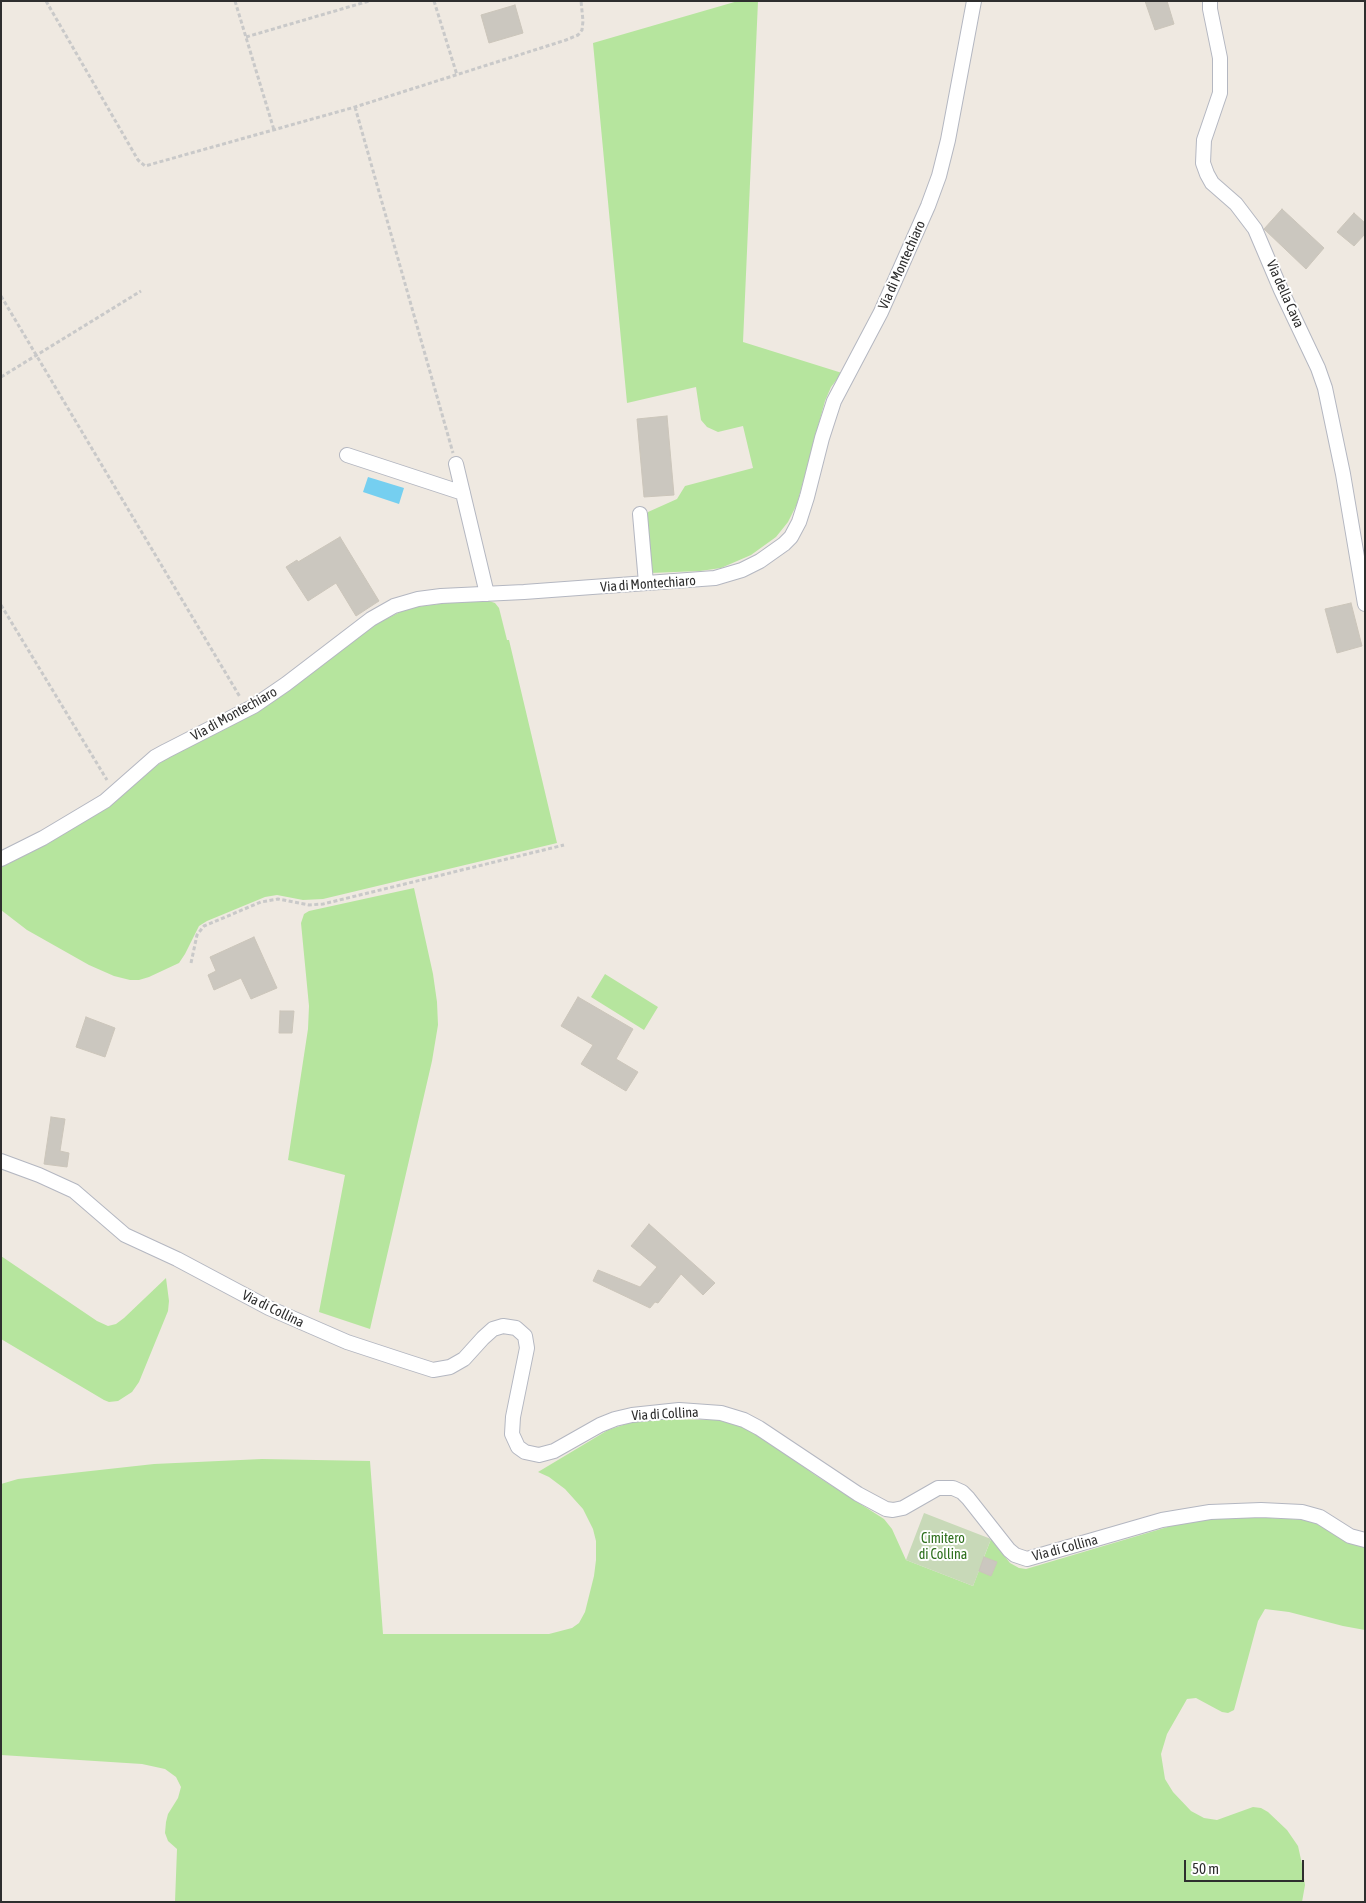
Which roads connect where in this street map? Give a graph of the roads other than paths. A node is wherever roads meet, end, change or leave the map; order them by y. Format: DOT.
graph roads {
  1 [pos="974,1"];
  2 [pos="1210,1"];
  3 [pos="347,456"];
  4 [pos="456,464"];
  5 [pos="463,493"];
  6 [pos="640,514"];
  7 [pos="646,583"];
  8 [pos="487,594"];
  9 [pos="1365,604"];
  10 [pos="1,859"];
  11 [pos="1,1161"];
  12 [pos="1365,1540"];
  1 -- 7 [label="street, Via di Montechiaro"];
  2 -- 9 [label="street, Via della Cava"];
  3 -- 5 [label="street"];
  4 -- 5 [label="street"];
  5 -- 8 [label="street"];
  6 -- 7 [label="street"];
  7 -- 8 [label="street, Via di Montechiaro"];
  8 -- 10 [label="street, Via di Montechiaro"];
  11 -- 12 [label="street, Via di Collina"];
}
